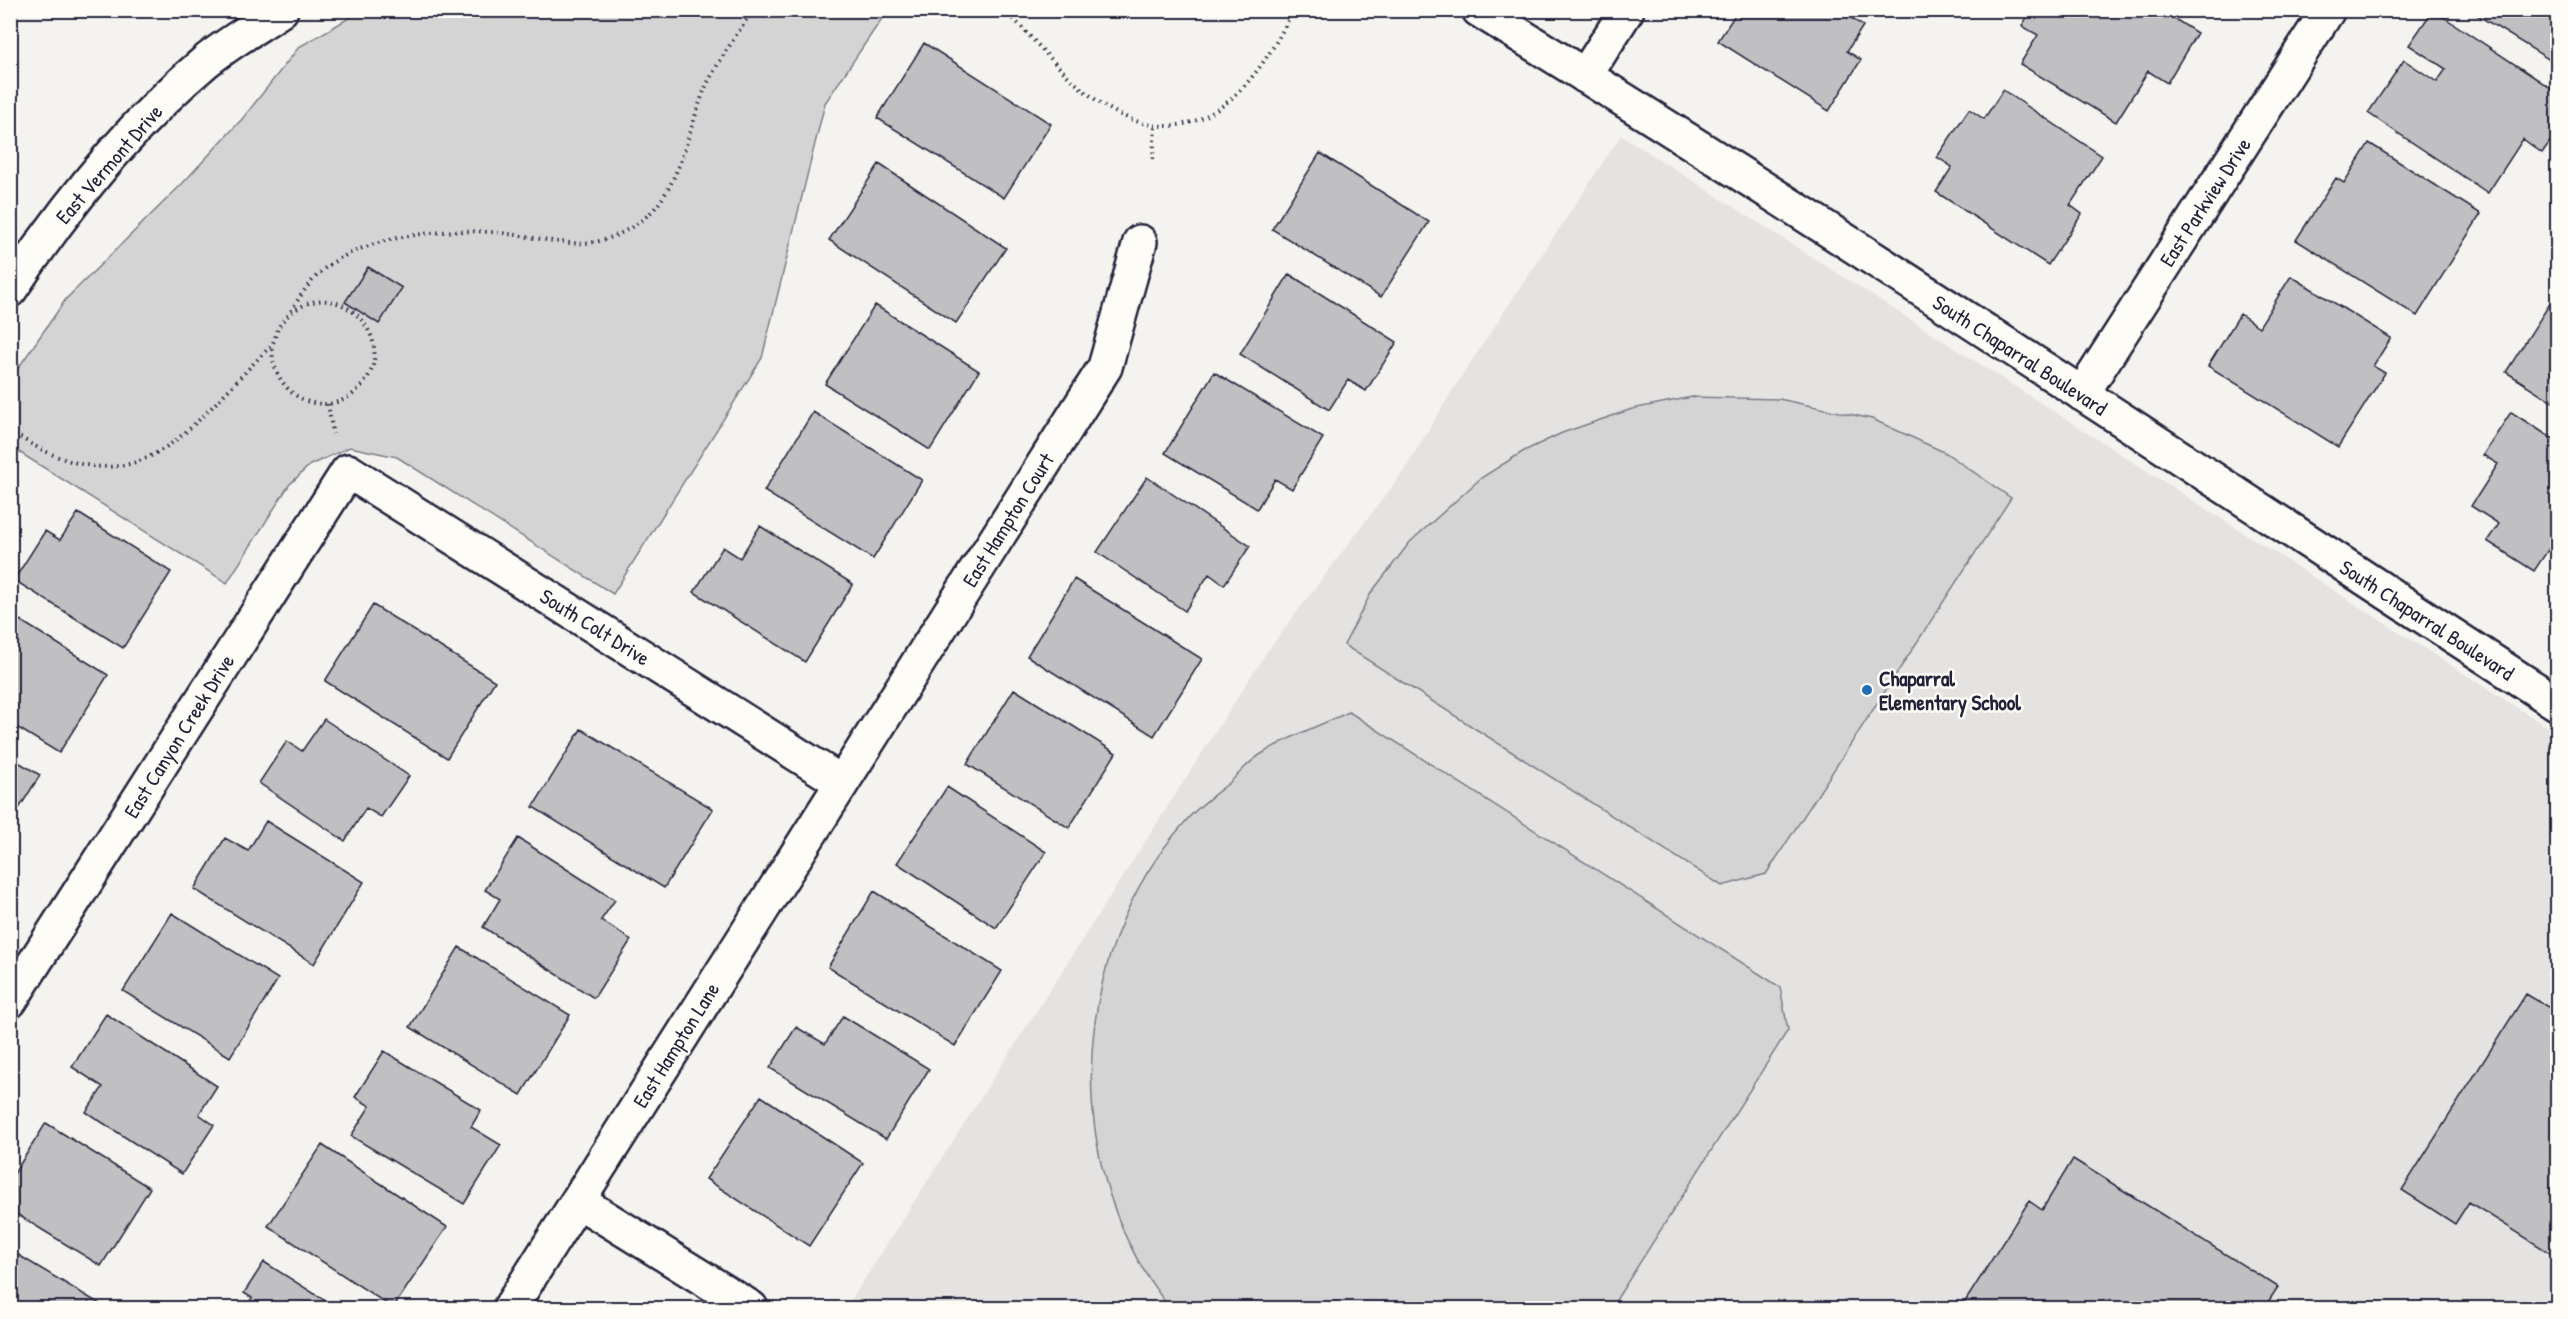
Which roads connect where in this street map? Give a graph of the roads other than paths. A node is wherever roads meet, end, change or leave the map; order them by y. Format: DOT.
graph roads {
  1 [pos="280,10"];
  2 [pos="1479,10"];
  3 [pos="1627,10"];
  4 [pos="2328,10"];
  5 [pos="1585,76"];
  6 [pos="1140,242"];
  7 [pos="10,290"];
  8 [pos="2082,394"];
  9 [pos="348,471"];
  10 [pos="2558,704"];
  11 [pos="841,782"];
  12 [pos="10,1001"];
  13 [pos="578,1201"];
  14 [pos="510,1308"];
  15 [pos="751,1308"];
  1 -- 7 [label="street, East Vermont Drive"];
  2 -- 5 [label="street, South Chaparral Boulevard"];
  3 -- 5 [label="street"];
  4 -- 8 [label="street, East Parkview Drive"];
  5 -- 8 [label="street, South Chaparral Boulevard"];
  6 -- 11 [label="street, East Hampton Court"];
  8 -- 10 [label="street, South Chaparral Boulevard"];
  9 -- 11 [label="street, South Colt Drive"];
  9 -- 12 [label="street, East Canyon Creek Drive"];
  11 -- 13 [label="street, East Hampton Lane"];
  13 -- 14 [label="street, East Hampton Lane"];
  13 -- 15 [label="street"];
}
